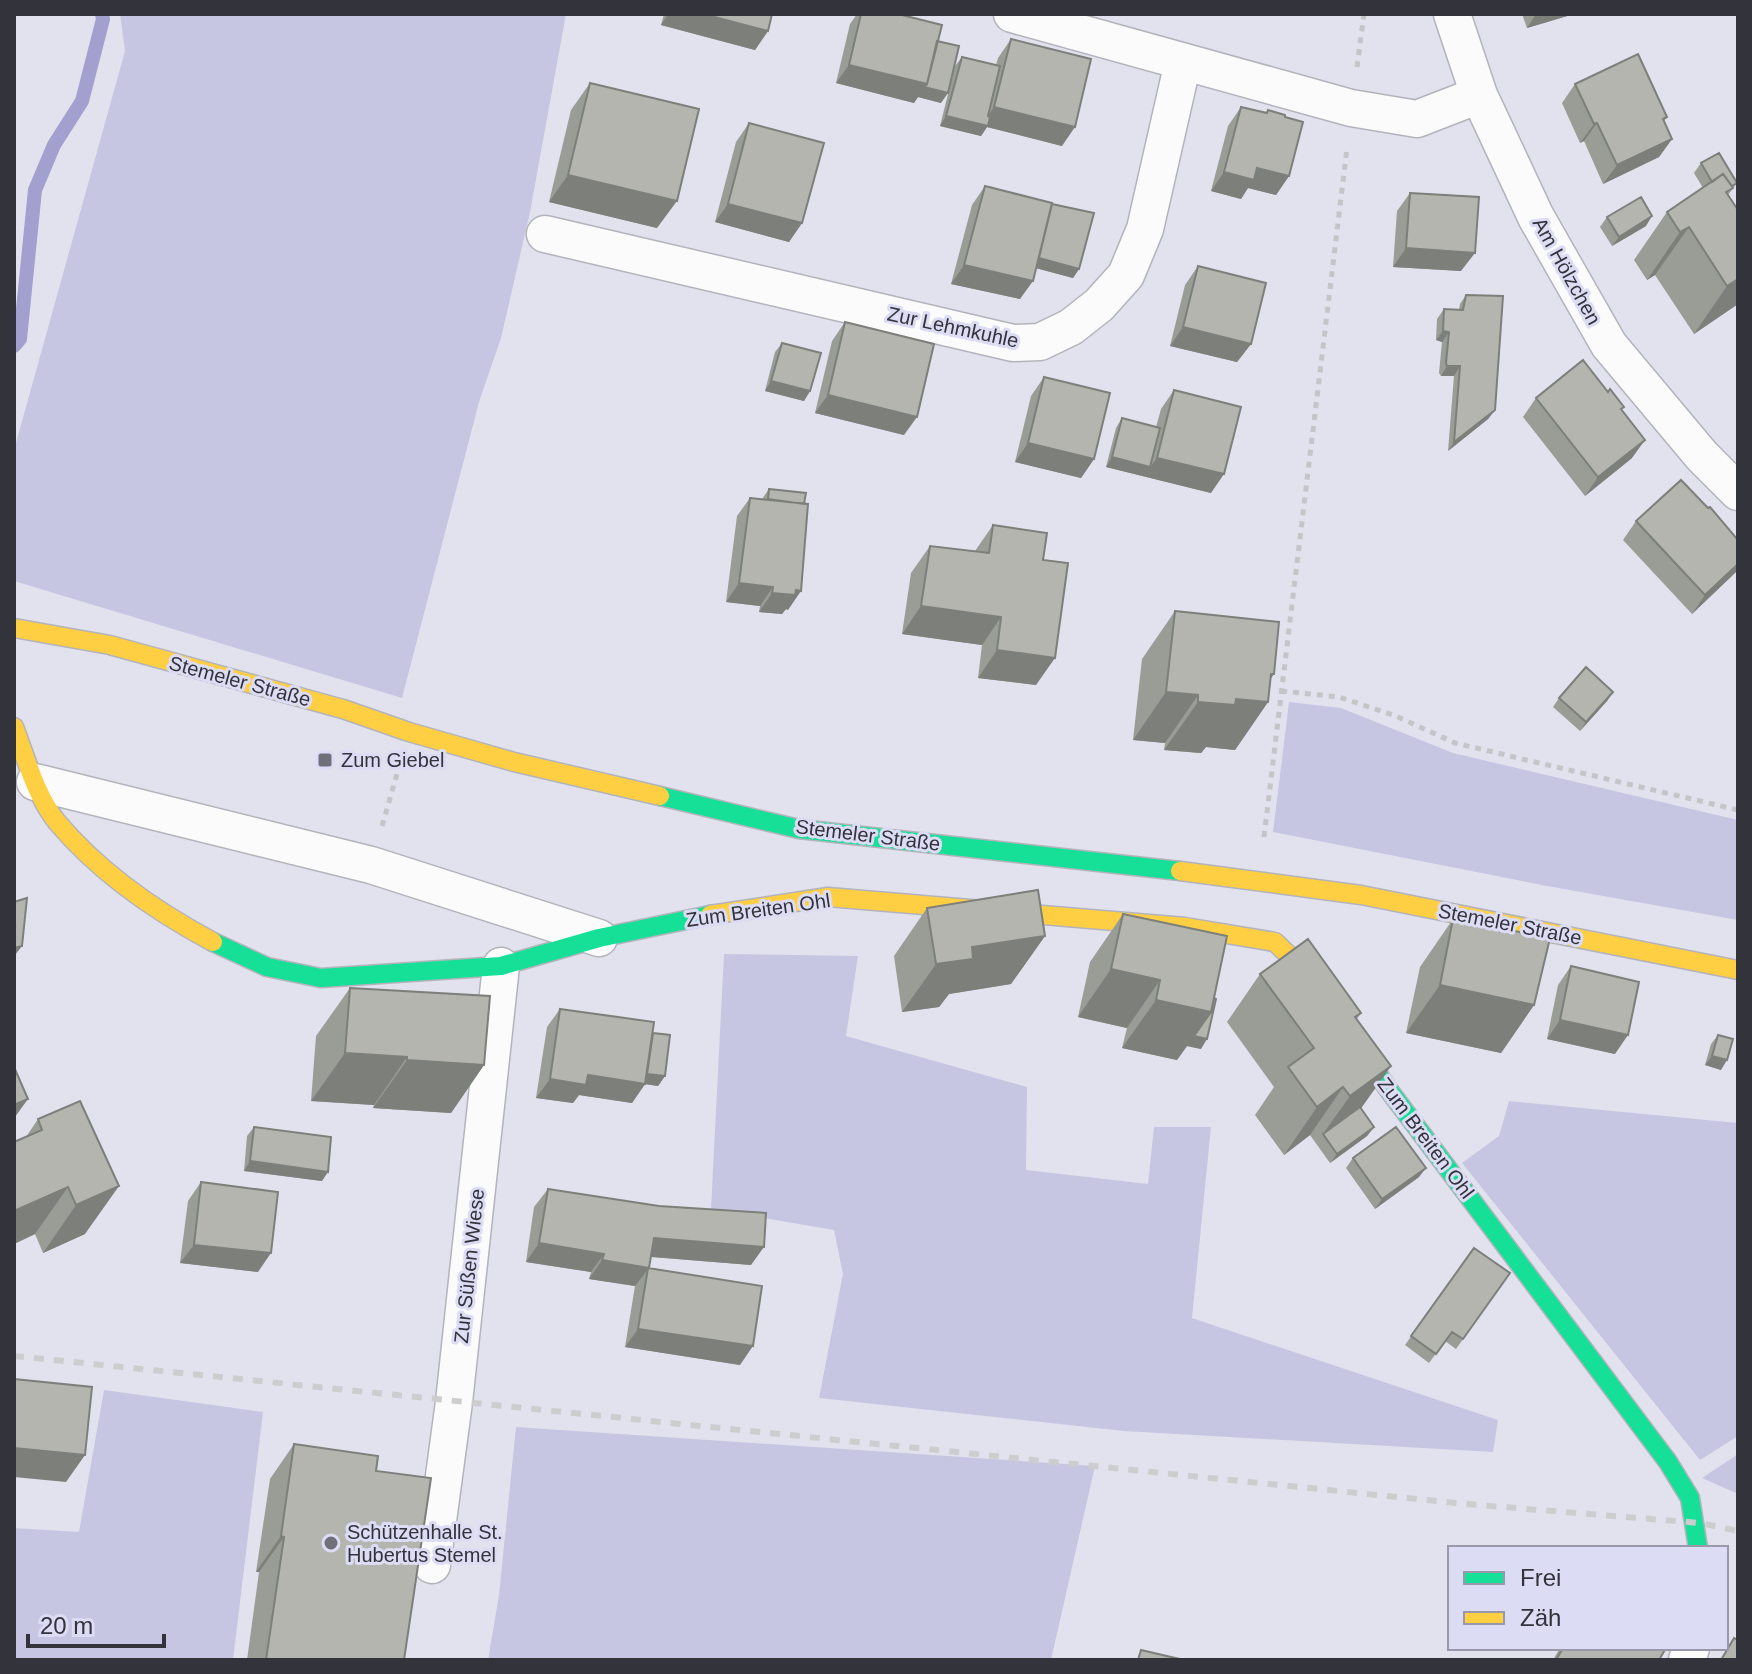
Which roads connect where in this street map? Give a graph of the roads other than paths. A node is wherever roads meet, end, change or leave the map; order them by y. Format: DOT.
graph roads {
  1 [pos="1012,14"];
  2 [pos="1452,14"];
  3 [pos="1183,62"];
  4 [pos="1479,95"];
  5 [pos="545,234"];
  6 [pos="1738,492"];
  7 [pos="14,628"];
  8 [pos="14,727"];
  9 [pos="35,782"];
  10 [pos="599,938"];
  11 [pos="501,966"];
  12 [pos="1738,970"];
  13 [pos="1698,1546"];
  14 [pos="432,1565"];
  1 -- 3 [label="street"];
  2 -- 4 [label="street, Am Hölzchen"];
  3 -- 4 [label="street"];
  3 -- 5 [label="street, Zur Lehmkuhle"];
  4 -- 6 [label="street, Am Hölzchen"];
  7 -- 12 [label="street, Stemeler Straße"];
  8 -- 9 [label="street, Zum Breiten Ohl"];
  9 -- 10 [label="street, Zum Breiten Ohl"];
  9 -- 11 [label="street, Zum Breiten Ohl"];
  10 -- 11 [label="street, Zum Breiten Ohl"];
  10 -- 13 [label="street, Zum Breiten Ohl"];
  11 -- 14 [label="street, Zur Süßen Wiese"];
}
